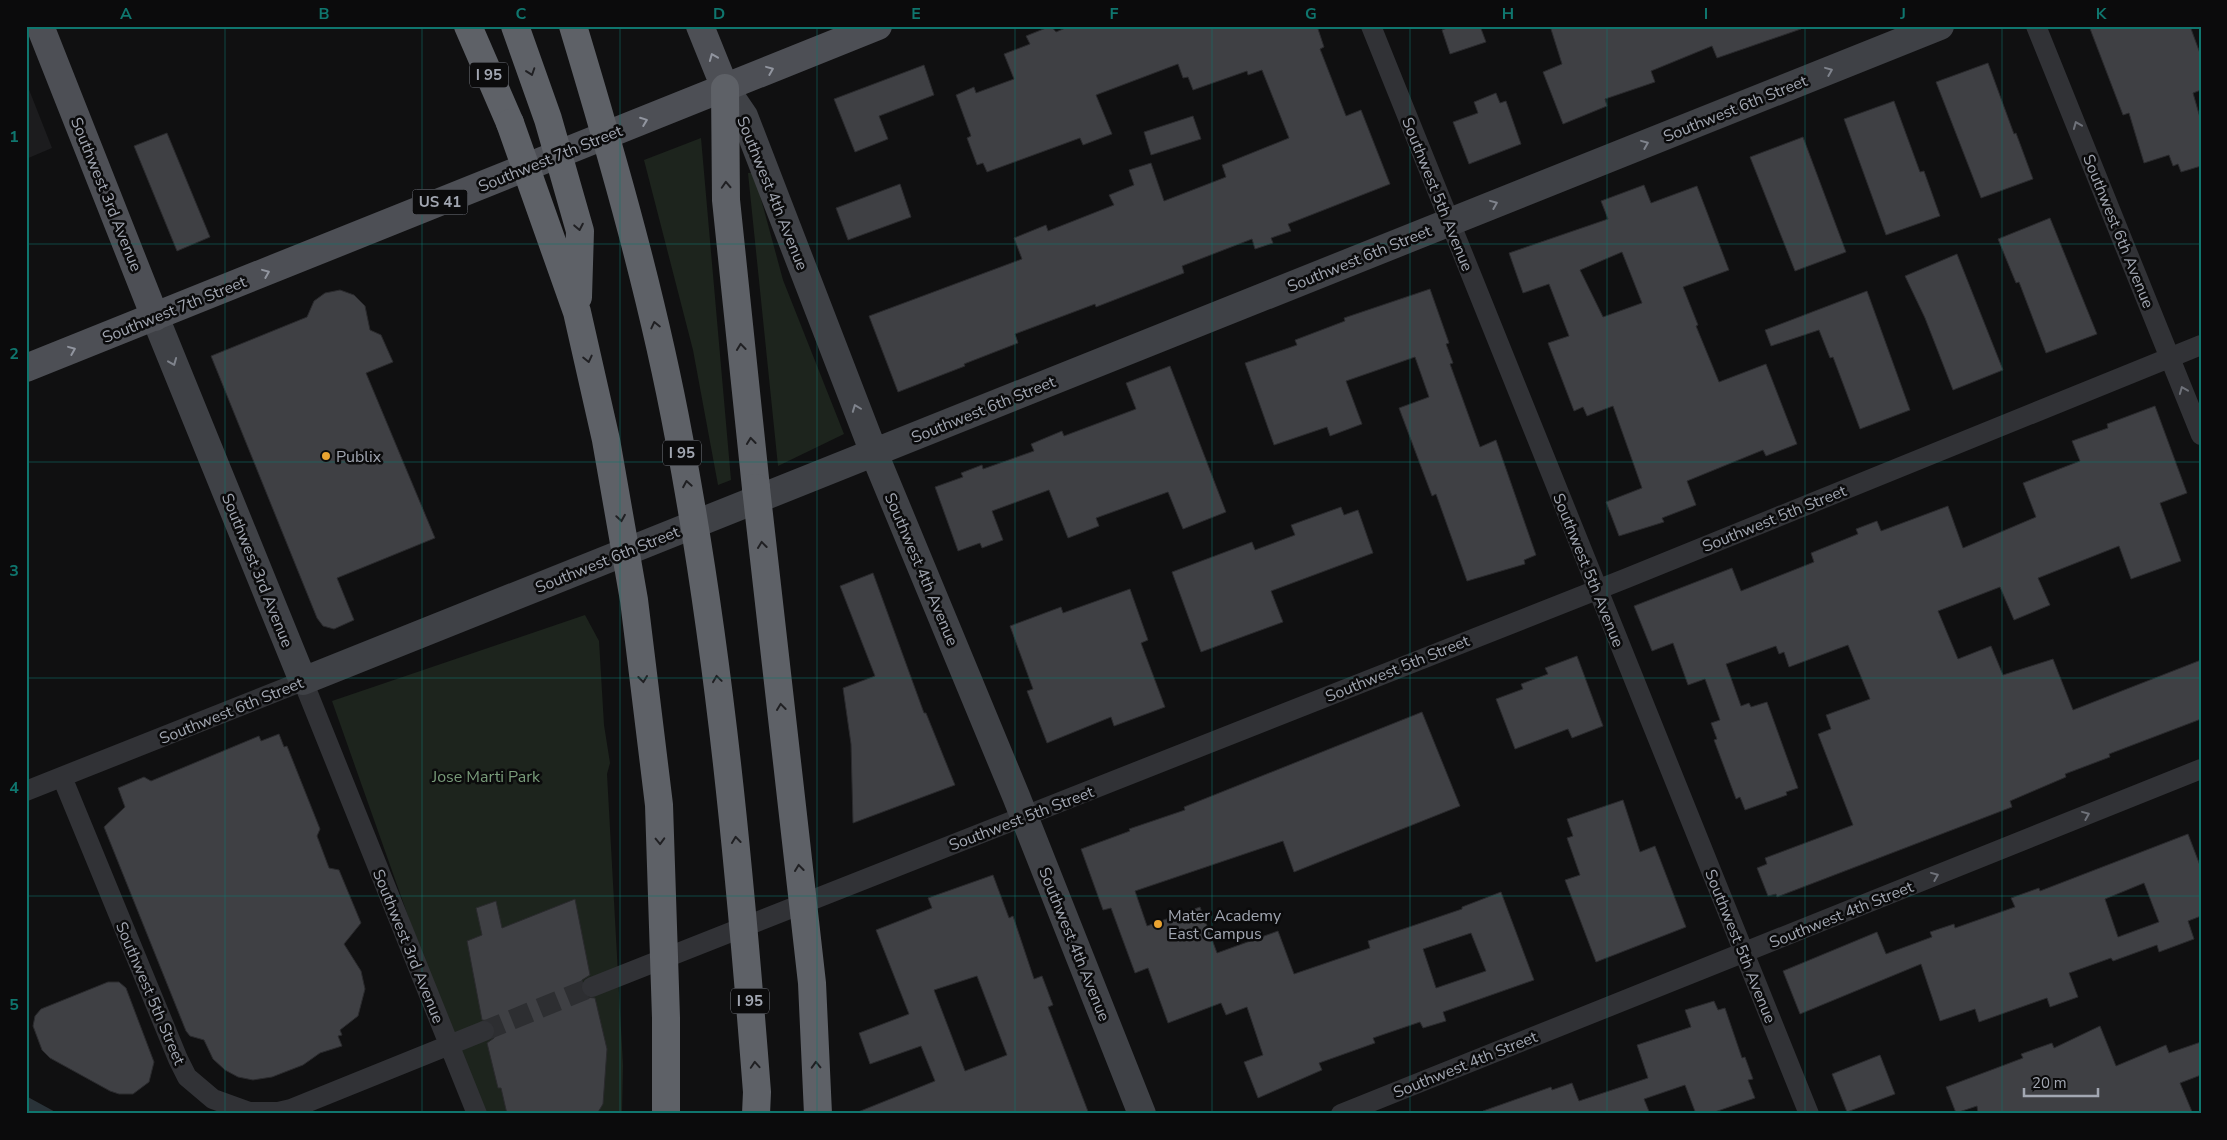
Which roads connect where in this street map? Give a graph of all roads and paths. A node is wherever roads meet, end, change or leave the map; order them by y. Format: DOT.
graph roads {
  1 [pos="40,26"];
  2 [pos="468,26"];
  3 [pos="515,26"];
  4 [pos="573,26"];
  5 [pos="700,26"];
  6 [pos="878,26"];
  7 [pos="1371,26"];
  8 [pos="1940,26"];
  9 [pos="2036,26"];
  10 [pos="725,88"];
  11 [pos="1449,222"];
  12 [pos="577,312"];
  13 [pos="155,317"];
  14 [pos="2201,345"];
  15 [pos="2170,358"];
  16 [pos="26,368"];
  17 [pos="2201,435"];
  18 [pos="874,453"];
  19 [pos="1597,590"];
  20 [pos="303,680"];
  21 [pos="2201,769"];
  22 [pos="62,777"];
  23 [pos="26,791"];
  24 [pos="1024,817"];
  25 [pos="1744,953"];
  26 [pos="592,986"];
  27 [pos="484,1031"];
  28 [pos="448,1045"];
  29 [pos="476,1114"];
  30 [pos="666,1114"];
  31 [pos="756,1114"];
  32 [pos="818,1114"];
  33 [pos="1142,1114"];
  34 [pos="1341,1114"];
  35 [pos="1808,1114"];
  1 -- 13 [label="main road, Southwest 3rd Avenue"];
  2 -- 12 [label="highway, I 95, bridge"];
  3 -- 12 [label="highway, one-way, bridge"];
  31 -- 4 [label="highway, I 95, one-way, bridge"];
  10 -- 5 [label="main road, Southwest 4th Avenue, one-way"];
  10 -- 6 [label="main road, Southwest 7th Street / US 41, one-way"];
  7 -- 11 [label="street, Southwest 5th Avenue"];
  11 -- 8 [label="street, Southwest 6th Street, one-way"];
  15 -- 9 [label="street, Southwest 6th Avenue, one-way"];
  13 -- 10 [label="main road, Southwest 7th Street / US 41, one-way"];
  18 -- 10 [label="street, Southwest 4th Avenue, one-way"];
  32 -- 10 [label="highway, one-way, bridge"];
  11 -- 18 [label="street, Southwest 6th Street"];
  11 -- 19 [label="street, Southwest 5th Avenue"];
  12 -- 30 [label="highway, I 95, one-way, bridge"];
  16 -- 13 [label="main road, Southwest 7th Street / US 41, one-way"];
  13 -- 20 [label="street, Southwest 3rd Avenue, one-way"];
  14 -- 15 [label="street, Southwest 5th Street"];
  17 -- 15 [label="street, Southwest 6th Avenue, one-way"];
  15 -- 19 [label="street, Southwest 5th Street"];
  18 -- 20 [label="street, Southwest 6th Street"];
  18 -- 24 [label="street, Southwest 4th Avenue"];
  19 -- 24 [label="street, Southwest 5th Street"];
  19 -- 25 [label="street, Southwest 5th Avenue"];
  20 -- 22 [label="street, Southwest 6th Street"];
  20 -- 28 [label="street, Southwest 3rd Avenue"];
  25 -- 21 [label="street, Southwest 4th Street, one-way"];
  22 -- 23 [label="street, Southwest 6th Street"];
  22 -- 28 [label="street, Southwest 5th Street"];
  24 -- 26 [label="street, Southwest 5th Street"];
  24 -- 33 [label="street, Southwest 4th Avenue"];
  25 -- 34 [label="street, Southwest 4th Street"];
  25 -- 35 [label="street, Southwest 5th Avenue"];
  27 -- 28 [label="street, Southwest 5th Street"];
  28 -- 29 [label="street, Southwest 3rd Avenue"];
}
